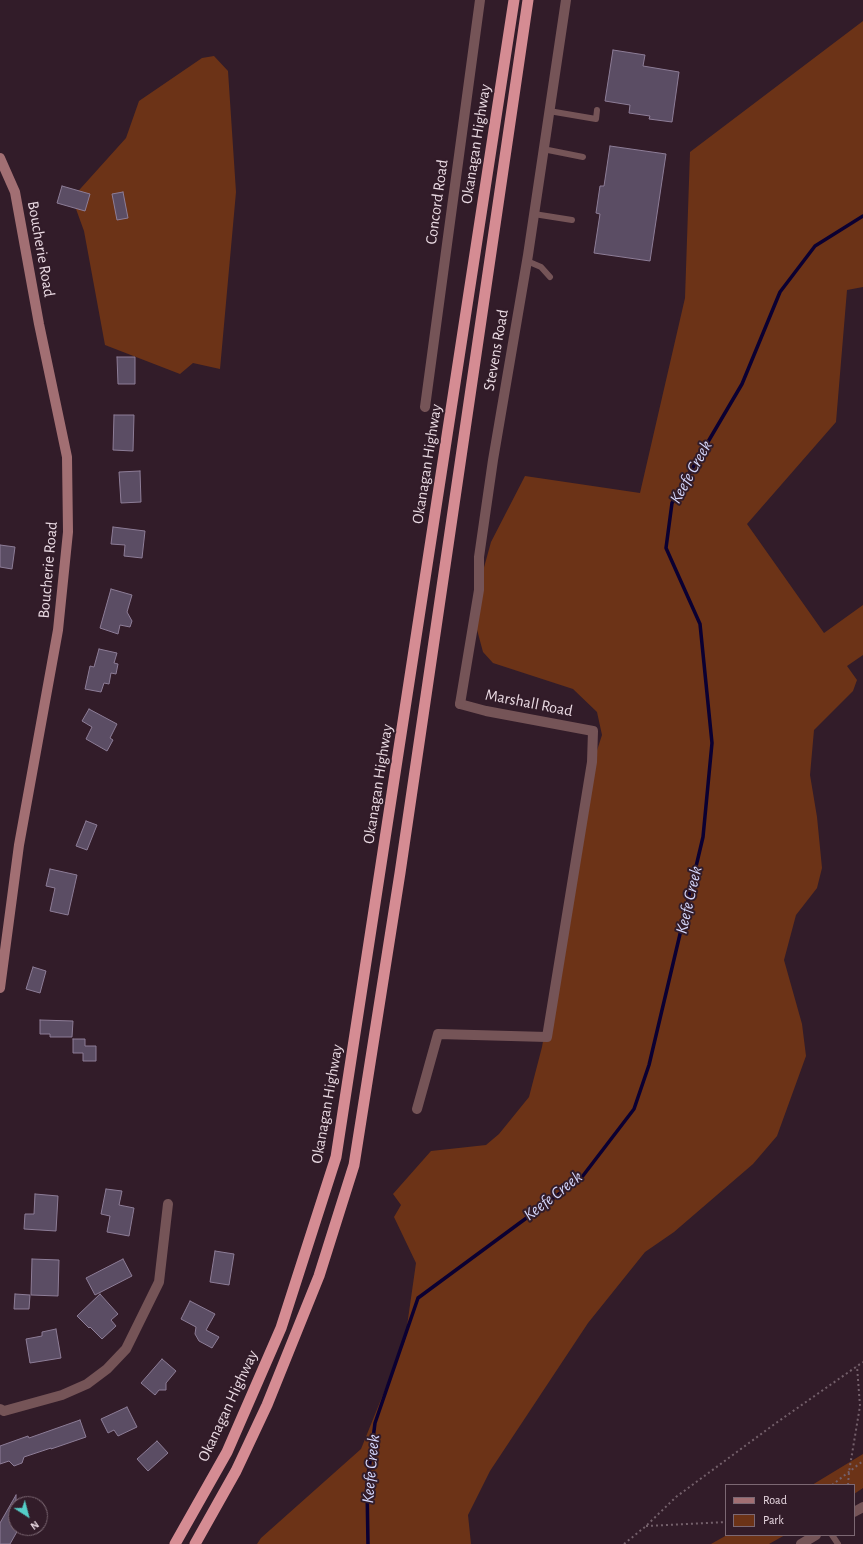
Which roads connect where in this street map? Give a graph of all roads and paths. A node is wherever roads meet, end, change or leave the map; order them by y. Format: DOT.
graph roads {
  1 [pos="480,0"];
  2 [pos="514,0"];
  3 [pos="528,0"];
  4 [pos="566,0"];
  5 [pos="597,110"];
  6 [pos="549,111"];
  7 [pos="543,149"];
  8 [pos="583,157"];
  9 [pos="0,158"];
  10 [pos="534,214"];
  11 [pos="572,220"];
  12 [pos="527,261"];
  13 [pos="550,277"];
  14 [pos="425,407"];
  15 [pos="460,704"];
  16 [pos="0,988"];
  17 [pos="417,1109"];
  18 [pos="168,1204"];
  19 [pos="863,1362"];
  20 [pos="857,1366"];
  21 [pos="0,1409"];
  22 [pos="863,1461"];
  23 [pos="848,1472"];
  24 [pos="833,1484"];
  25 [pos="848,1484"];
  26 [pos="725,1522"];
  27 [pos="646,1526"];
  28 [pos="814,1536"];
  29 [pos="175,1544"];
  30 [pos="195,1544"];
  31 [pos="624,1544"];
  32 [pos="801,1544"];
  1 -- 14 [label="street, Concord Road"];
  2 -- 29 [label="highway, Okanagan Highway"];
  3 -- 30 [label="highway, Okanagan Highway"];
  4 -- 6 [label="street, Stevens Road"];
  5 -- 6 [label="lane"];
  6 -- 7 [label="street, Stevens Road"];
  7 -- 8 [label="lane"];
  7 -- 10 [label="street, Stevens Road"];
  9 -- 16 [label="main road, Boucherie Road"];
  10 -- 11 [label="lane"];
  10 -- 12 [label="street, Stevens Road"];
  12 -- 13 [label="lane"];
  12 -- 15 [label="street, Stevens Road"];
  15 -- 17 [label="street, Marshall Road"];
  18 -- 21 [label="street"];
  19 -- 20 [label="path"];
  20 -- 23 [label="path"];
  20 -- 27 [label="path"];
  22 -- 23 [label="path"];
  23 -- 24 [label="path"];
  23 -- 25 [label="path"];
  26 -- 27 [label="path"];
  27 -- 31 [label="path"];
  28 -- 32 [label="street"];
}
